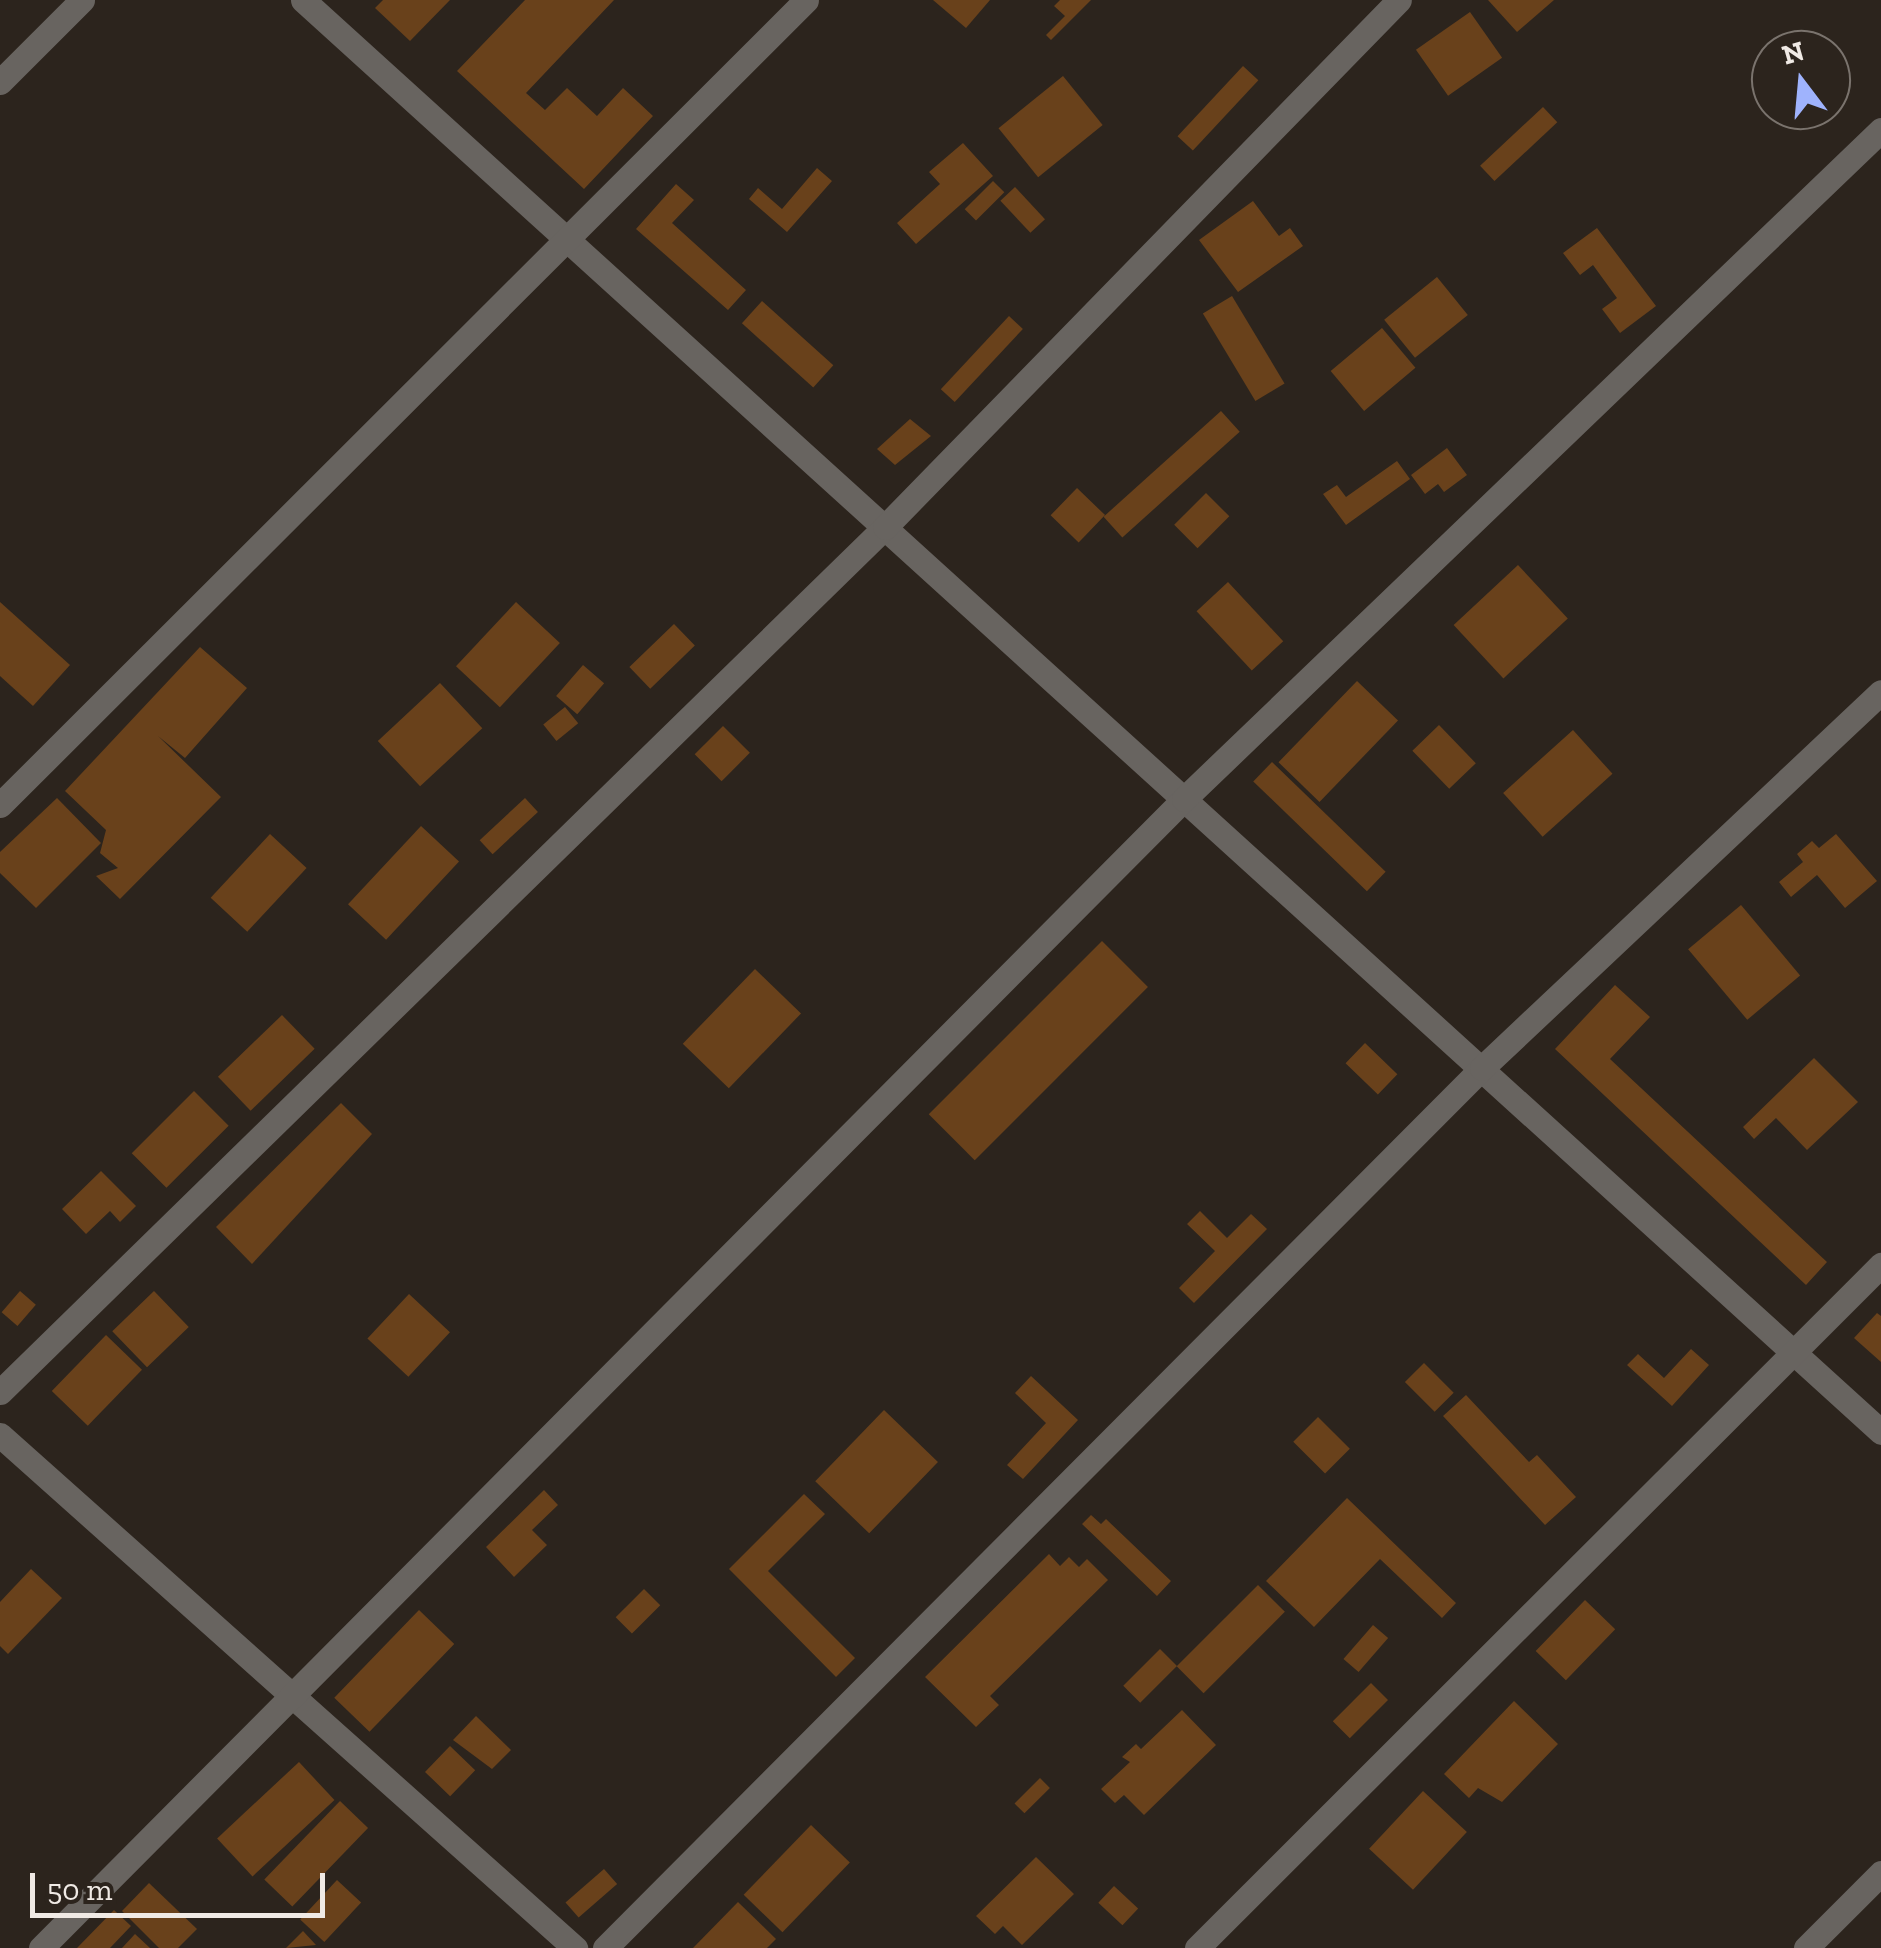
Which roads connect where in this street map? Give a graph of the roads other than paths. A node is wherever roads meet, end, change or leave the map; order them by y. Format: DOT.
graph roads {
  1 [pos="82,0"];
  2 [pos="303,0"];
  3 [pos="806,0"];
  4 [pos="1399,0"];
  5 [pos="0,82"];
  6 [pos="1881,130"];
  7 [pos="566,238"];
  8 [pos="886,527"];
  9 [pos="1881,692"];
  10 [pos="1184,798"];
  11 [pos="0,805"];
  12 [pos="1482,1068"];
  13 [pos="1881,1265"];
  14 [pos="1794,1351"];
  15 [pos="0,1392"];
  16 [pos="1881,1432"];
  17 [pos="0,1435"];
  18 [pos="294,1697"];
  19 [pos="1881,1873"];
  20 [pos="41,1948"];
  21 [pos="574,1948"];
  22 [pos="605,1948"];
  23 [pos="1197,1948"];
  24 [pos="1806,1948"];
  1 -- 5 [label="street"];
  2 -- 7 [label="street"];
  3 -- 7 [label="street"];
  4 -- 8 [label="street"];
  6 -- 10 [label="street"];
  7 -- 8 [label="street"];
  7 -- 11 [label="street"];
  8 -- 10 [label="street"];
  8 -- 15 [label="street"];
  9 -- 12 [label="street"];
  10 -- 12 [label="street"];
  10 -- 18 [label="street"];
  12 -- 14 [label="street"];
  12 -- 22 [label="street"];
  13 -- 14 [label="street"];
  14 -- 16 [label="street"];
  14 -- 23 [label="street"];
  17 -- 18 [label="street"];
  18 -- 20 [label="street"];
  18 -- 21 [label="street"];
  19 -- 24 [label="street"];
}
